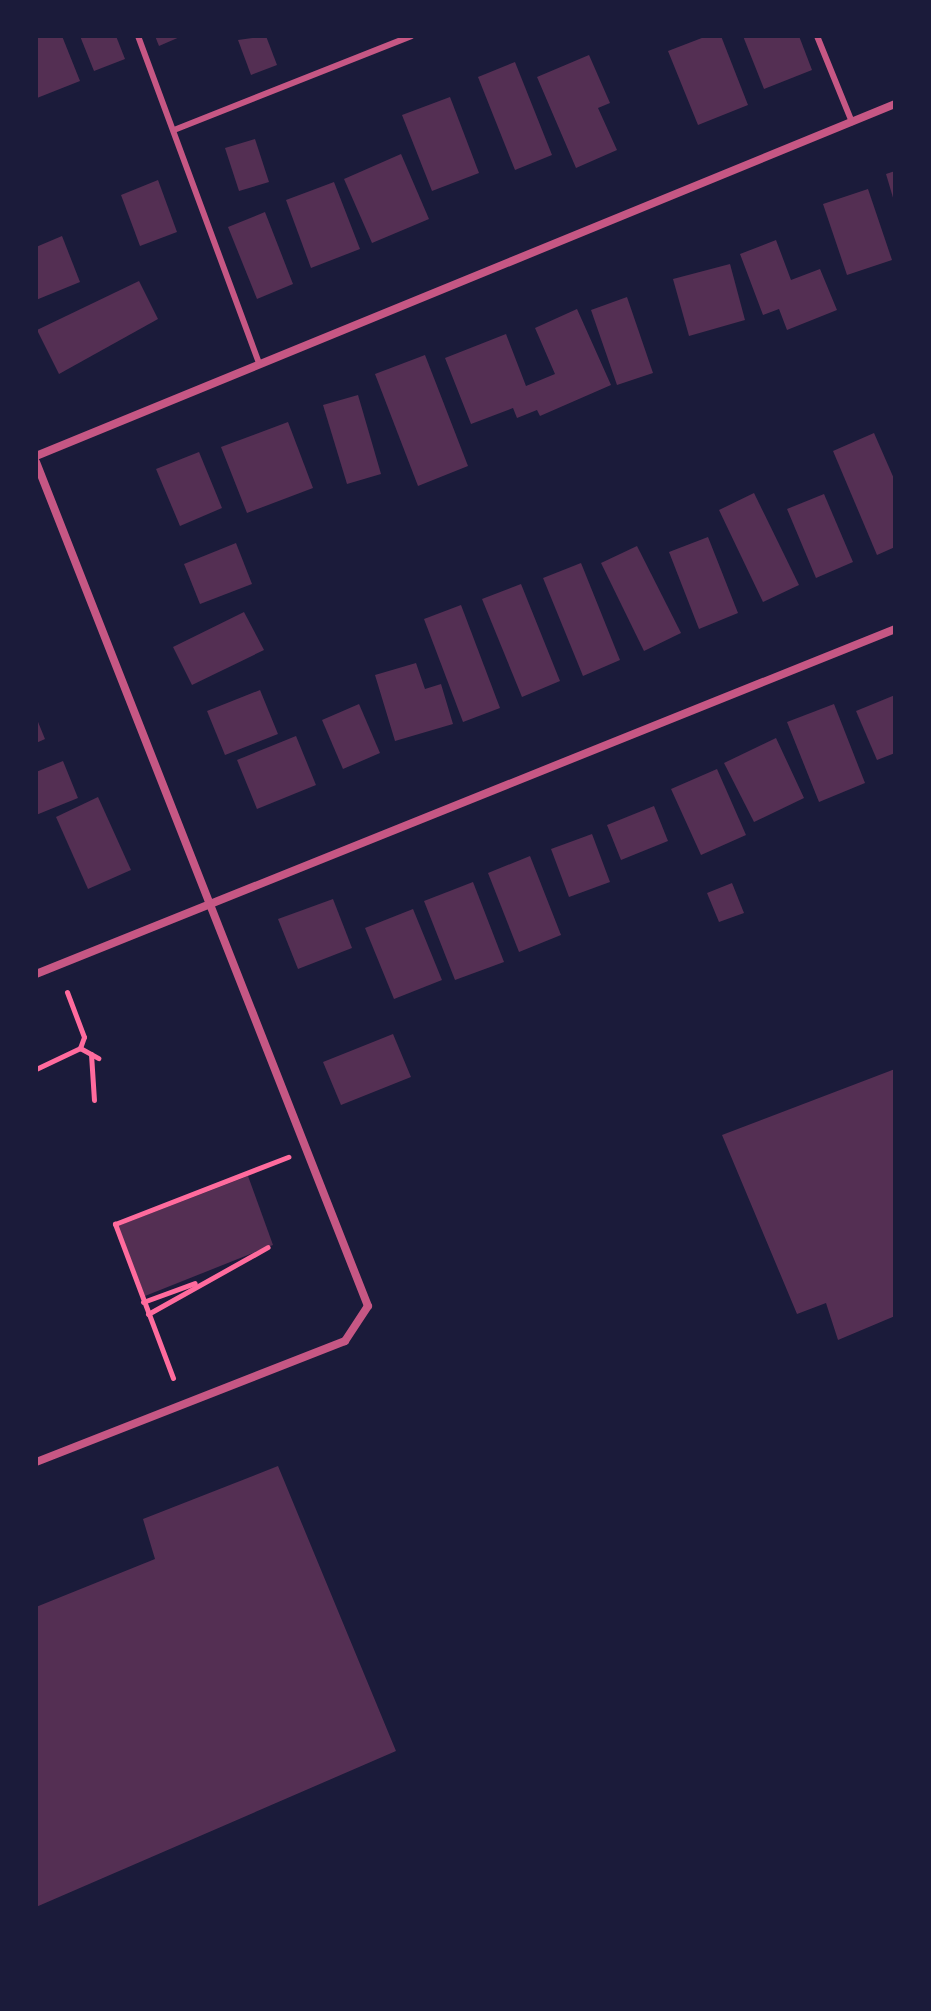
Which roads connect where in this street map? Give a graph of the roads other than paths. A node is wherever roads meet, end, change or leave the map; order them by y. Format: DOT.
graph roads {
  1 [pos="138,36"];
  2 [pos="411,36"];
  3 [pos="817,36"];
  4 [pos="895,104"];
  5 [pos="852,122"];
  6 [pos="174,130"];
  7 [pos="258,361"];
  8 [pos="36,456"];
  9 [pos="36,462"];
  10 [pos="895,629"];
  11 [pos="215,904"];
  12 [pos="36,974"];
  13 [pos="36,1462"];
  1 -- 6 [label="lane"];
  2 -- 6 [label="lane"];
  3 -- 5 [label="lane"];
  4 -- 5 [label="street"];
  5 -- 7 [label="street"];
  6 -- 7 [label="lane"];
  7 -- 8 [label="street"];
  9 -- 11 [label="street"];
  10 -- 11 [label="street"];
  11 -- 12 [label="street"];
  11 -- 13 [label="street"];
}
